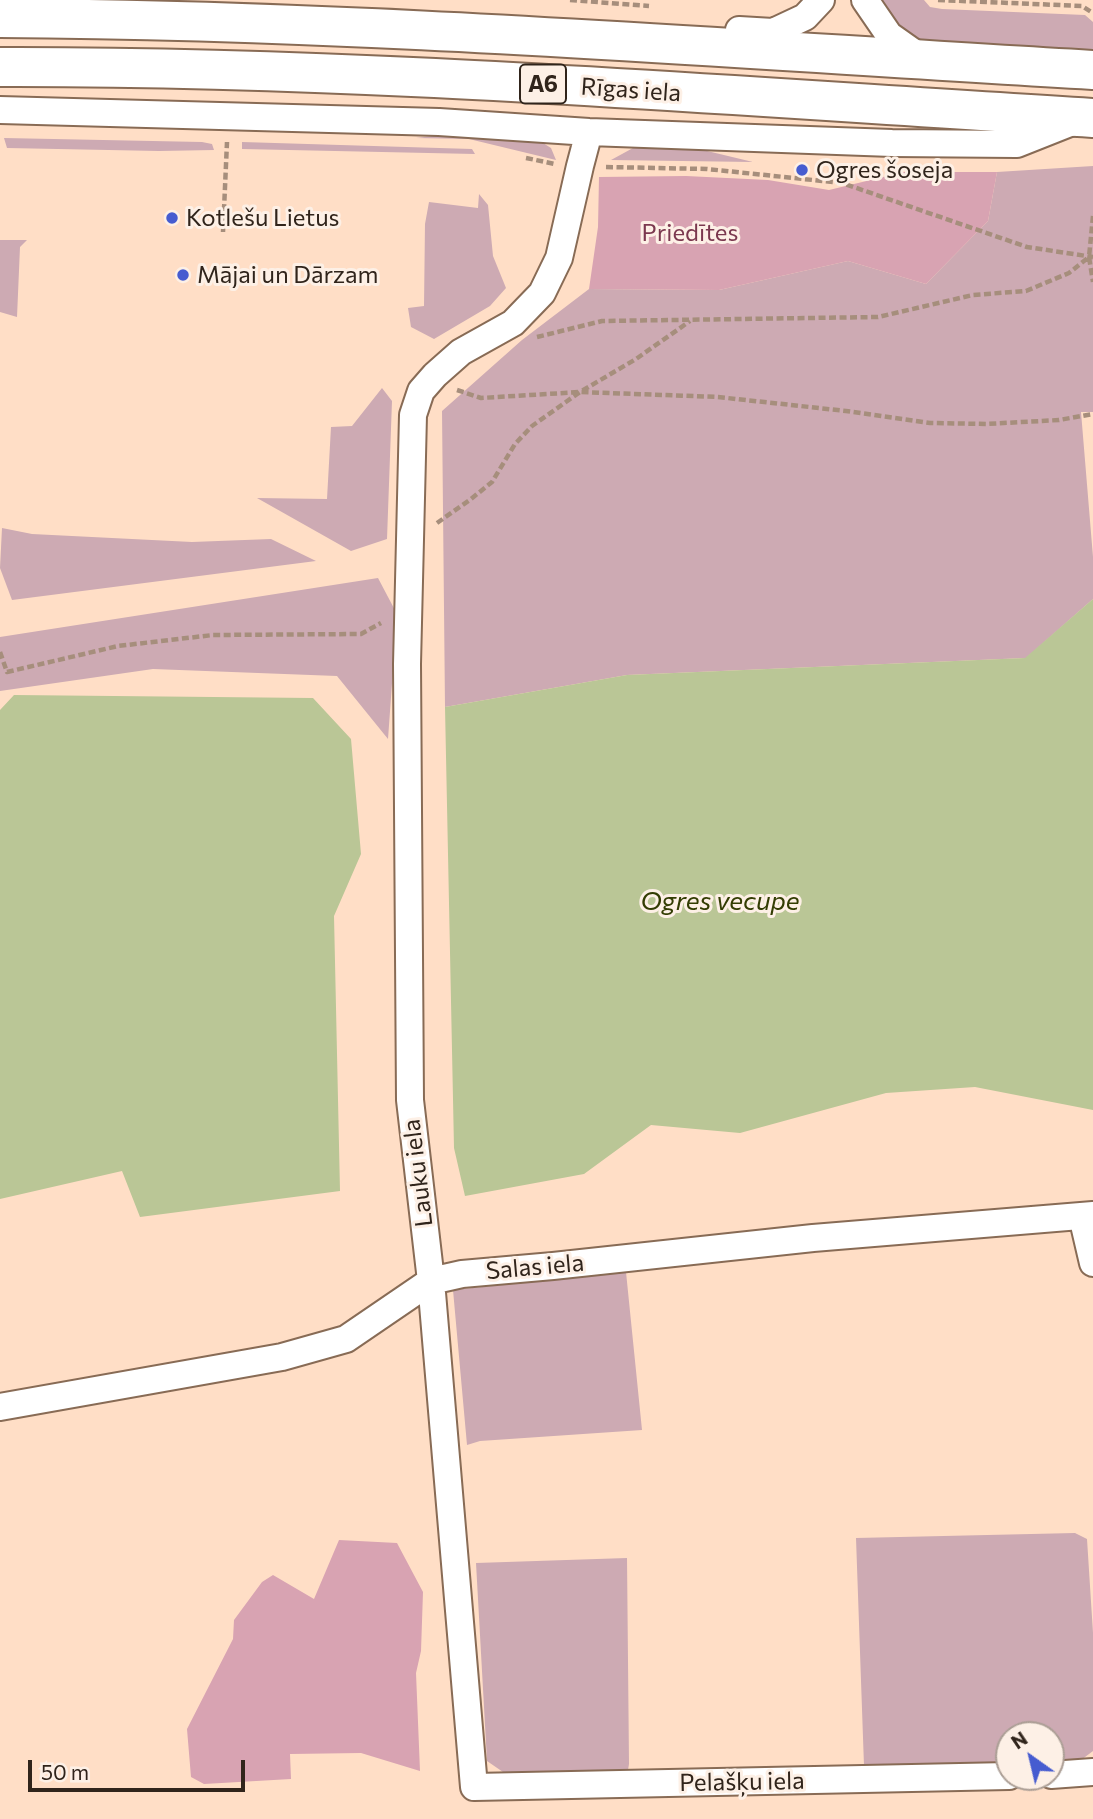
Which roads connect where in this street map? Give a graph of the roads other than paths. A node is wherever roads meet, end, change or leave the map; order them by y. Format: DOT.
graph roads {
  1 [pos="821,0"];
  2 [pos="865,0"];
  3 [pos="0,18"];
  4 [pos="628,41"];
  5 [pos="924,60"];
  6 [pos="0,68"];
  7 [pos="1093,70"];
  8 [pos="0,110"];
  9 [pos="1089,118"];
  10 [pos="589,132"];
  11 [pos="1088,1215"];
  12 [pos="1093,1263"];
  13 [pos="432,1281"];
  14 [pos="0,1407"];
  15 [pos="1093,1772"];
  16 [pos="1065,1775"];
  17 [pos="995,1776"];
  18 [pos="474,1787"];
  1 -- 4 [label="street"];
  2 -- 5 [label="street"];
  3 -- 4 [label="highway, Rīgas iela / A6"];
  4 -- 5 [label="highway, Rīgas iela / A6"];
  5 -- 7 [label="highway, Rīgas iela / A6"];
  6 -- 9 [label="highway, Rīgas iela / A6"];
  8 -- 10 [label="street"];
  9 -- 10 [label="street"];
  10 -- 13 [label="street, Lauku iela"];
  11 -- 12 [label="street"];
  11 -- 13 [label="street, Salas iela"];
  13 -- 14 [label="street, Salas iela"];
  13 -- 18 [label="street, Lauku iela"];
  15 -- 16 [label="street"];
  17 -- 18 [label="street, Pelašķu iela"];
}
